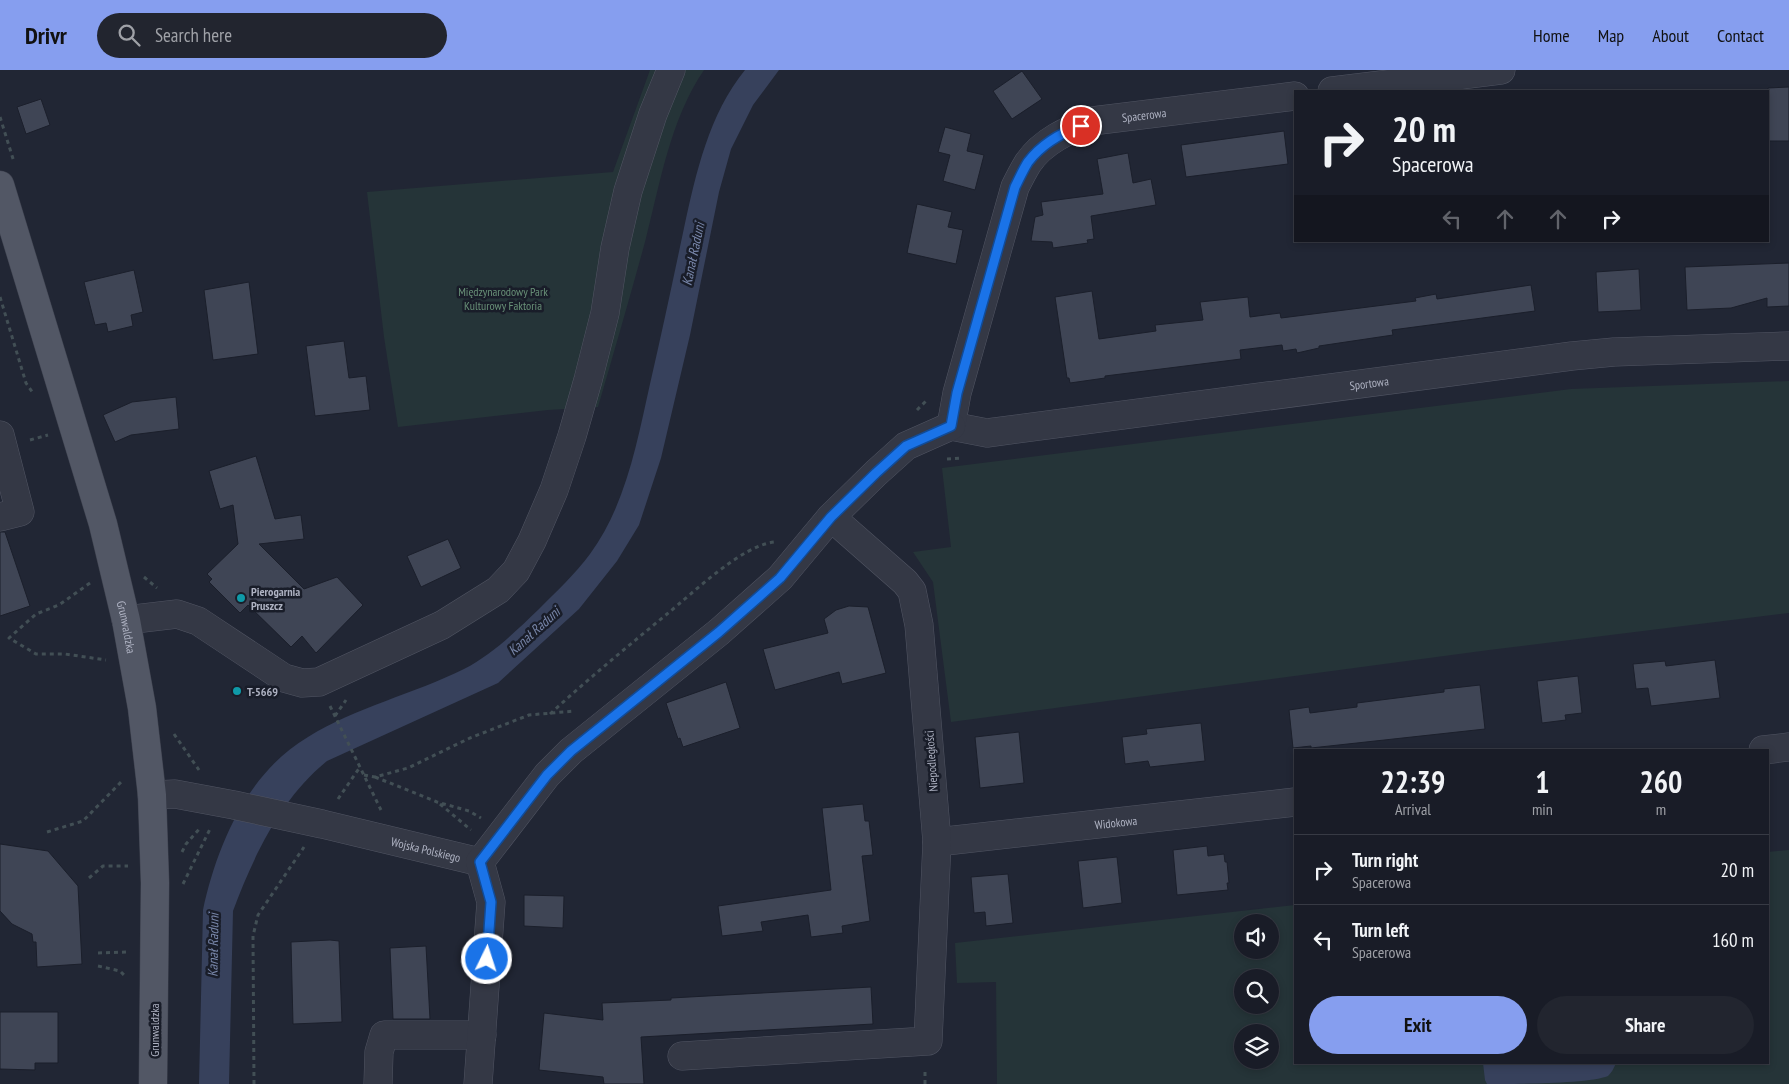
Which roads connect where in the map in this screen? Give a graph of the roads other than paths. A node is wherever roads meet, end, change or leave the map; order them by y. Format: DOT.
graph roads {
  1 [pos="671,70"];
  2 [pos="1501,70"];
  3 [pos="1340,90"];
  4 [pos="1294,96"];
  5 [pos="0,185"];
  6 [pos="1789,346"];
  7 [pos="951,426"];
  8 [pos="0,435"];
  9 [pos="0,517"];
  10 [pos="831,517"];
  11 [pos="126,620"];
  12 [pos="1789,747"];
  13 [pos="1769,749"];
  14 [pos="152,795"];
  15 [pos="1294,802"];
  16 [pos="937,842"];
  17 [pos="480,862"];
  18 [pos="482,1034"];
  19 [pos="682,1056"];
  20 [pos="154,1084"];
  21 [pos="378,1084"];
  22 [pos="478,1084"];
  1 -- 11 [label="street"];
  2 -- 3 [label="street"];
  4 -- 7 [label="street, Spacerowa"];
  5 -- 11 [label="main road, Grunwaldzka"];
  6 -- 7 [label="street, Sportowa"];
  7 -- 10 [label="street"];
  8 -- 9 [label="street"];
  10 -- 16 [label="street, Niepodległości"];
  10 -- 17 [label="street"];
  11 -- 14 [label="main road, Grunwaldzka"];
  12 -- 13 [label="street"];
  14 -- 17 [label="street, Wojska Polskiego"];
  14 -- 20 [label="main road, Grunwaldzka"];
  15 -- 16 [label="street, Widokowa"];
  16 -- 19 [label="street, Niepodległości"];
  17 -- 18 [label="street"];
  18 -- 21 [label="street"];
  18 -- 22 [label="street"];
}
